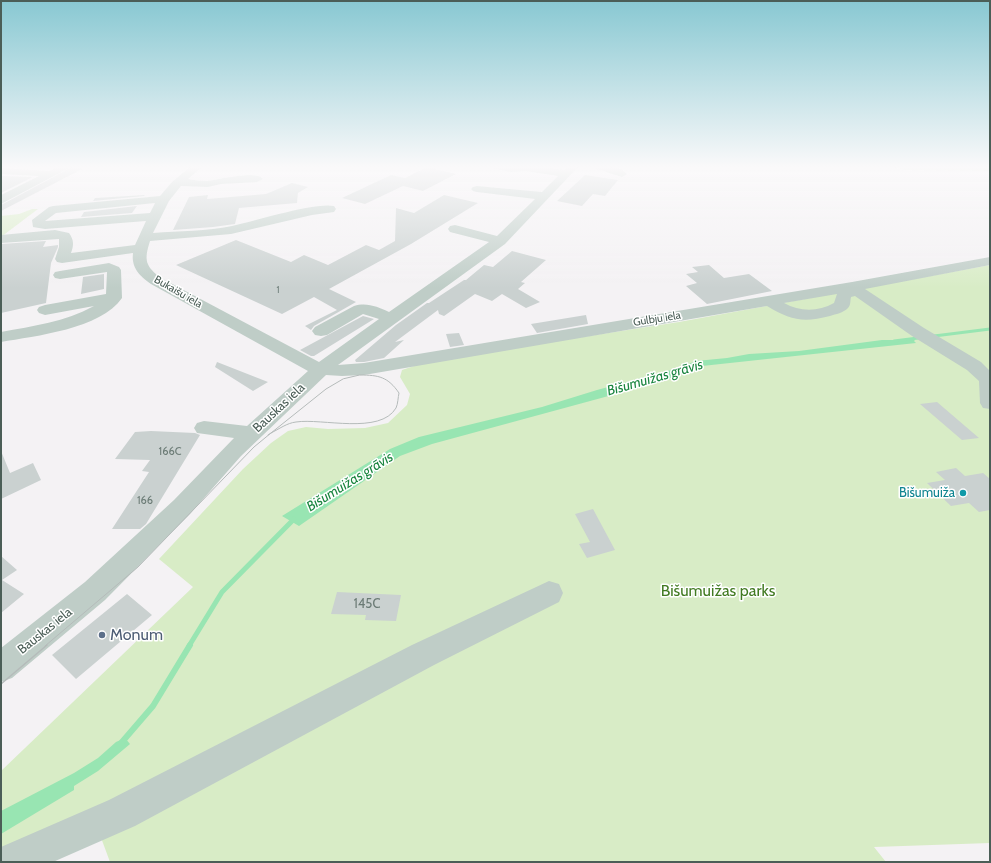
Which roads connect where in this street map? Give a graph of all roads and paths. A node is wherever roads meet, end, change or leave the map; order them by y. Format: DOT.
graph roads {
  1 [pos="78,207"];
  2 [pos="162,207"];
  3 [pos="534,207"];
  4 [pos="330,209"];
  5 [pos="155,216"];
  6 [pos="455,229"];
  7 [pos="1,239"];
  8 [pos="500,241"];
  9 [pos="142,243"];
  10 [pos="62,259"];
  11 [pos="990,261"];
  12 [pos="855,289"];
  13 [pos="114,298"];
  14 [pos="45,310"];
  15 [pos="392,319"];
  16 [pos="321,331"];
  17 [pos="1,337"];
  18 [pos="324,369"];
  19 [pos="990,403"];
  20 [pos="204,428"];
  21 [pos="251,434"];
  22 [pos="549,593"];
  23 [pos="1,667"];
  24 [pos="10,862"];
  1 -- 5 [label="street"];
  2 -- 5 [label="street"];
  3 -- 8 [label="street, Bauskas iela"];
  4 -- 9 [label="street"];
  5 -- 9 [label="street"];
  6 -- 8 [label="street"];
  7 -- 10 [label="street"];
  8 -- 15 [label="street, Bauskas iela"];
  9 -- 10 [label="street"];
  9 -- 18 [label="street, Bukaišu iela"];
  10 -- 13 [label="street"];
  11 -- 12 [label="street, Gulbju iela"];
  12 -- 18 [label="street, Gulbju iela"];
  12 -- 19 [label="street"];
  13 -- 14 [label="street"];
  13 -- 17 [label="street"];
  15 -- 16 [label="street"];
  15 -- 18 [label="street, Bauskas iela"];
  18 -- 21 [label="street, Bauskas iela"];
  20 -- 21 [label="street"];
  21 -- 23 [label="street, Bauskas iela"];
  22 -- 24 [label="street"];
}
